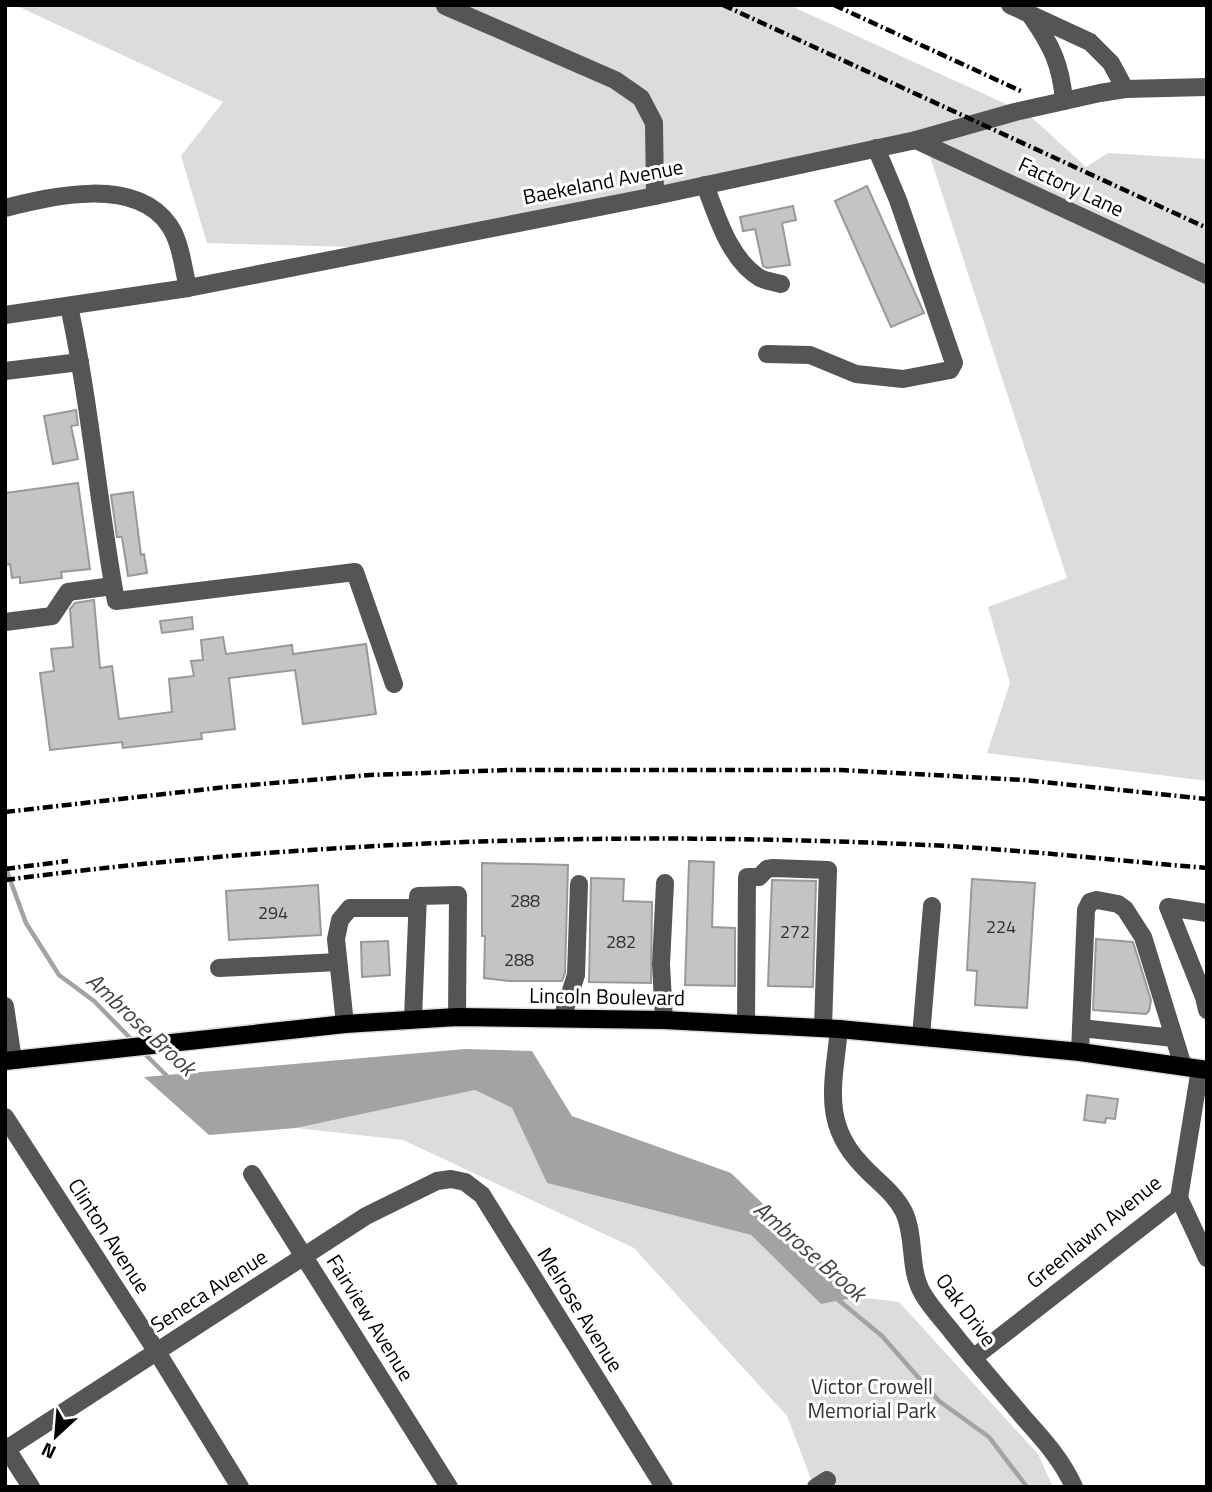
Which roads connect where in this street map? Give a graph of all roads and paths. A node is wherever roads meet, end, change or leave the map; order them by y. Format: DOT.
graph roads {
  1 [pos="1010,5"];
  2 [pos="444,6"];
  3 [pos="1031,16"];
  4 [pos="1207,87"];
  5 [pos="1125,89"];
  6 [pos="1064,101"];
  7 [pos="916,140"];
  8 [pos="876,148"];
  9 [pos="705,185"];
  10 [pos="655,196"];
  11 [pos="5,208"];
  12 [pos="1207,275"];
  13 [pos="781,284"];
  14 [pos="188,288"];
  15 [pos="69,306"];
  16 [pos="5,315"];
  17 [pos="767,354"];
  18 [pos="80,362"];
  19 [pos="5,371"];
  20 [pos="113,586"];
  21 [pos="5,622"];
  22 [pos="394,684"];
  23 [pos="665,883"];
  24 [pos="579,884"];
  25 [pos="932,906"];
  26 [pos="417,908"];
  27 [pos="1207,913"];
  28 [pos="338,962"];
  29 [pos="219,968"];
  30 [pos="5,1006"];
  31 [pos="1207,1010"];
  32 [pos="457,1017"];
  33 [pos="413,1018"];
  34 [pos="562,1018"];
  35 [pos="664,1020"];
  36 [pos="345,1024"];
  37 [pos="746,1024"];
  38 [pos="1081,1028"];
  39 [pos="831,1029"];
  40 [pos="921,1036"];
  41 [pos="1174,1038"];
  42 [pos="1080,1052"];
  43 [pos="9,1061"];
  44 [pos="1196,1068"];
  45 [pos="5,1117"];
  46 [pos="253,1174"];
  47 [pos="443,1180"];
  48 [pos="1179,1198"];
  49 [pos="303,1257"];
  50 [pos="1207,1258"];
  51 [pos="157,1352"];
  52 [pos="973,1358"];
  53 [pos="6,1448"];
  54 [pos="31,1487"];
  55 [pos="240,1487"];
  56 [pos="449,1487"];
  57 [pos="664,1487"];
  58 [pos="1074,1487"];
  1 -- 3 [label="street"];
  2 -- 10 [label="street"];
  3 -- 5 [label="street"];
  3 -- 6 [label="street"];
  4 -- 5 [label="street, Baekeland Avenue"];
  5 -- 6 [label="street, Baekeland Avenue"];
  6 -- 7 [label="street, Baekeland Avenue"];
  7 -- 8 [label="street, Baekeland Avenue"];
  7 -- 12 [label="street, Factory Lane"];
  8 -- 9 [label="street, Baekeland Avenue"];
  8 -- 17 [label="street"];
  9 -- 10 [label="street, Baekeland Avenue"];
  9 -- 13 [label="street"];
  10 -- 14 [label="street, Baekeland Avenue"];
  11 -- 14 [label="street"];
  14 -- 15 [label="street, Baekeland Avenue"];
  15 -- 16 [label="street, Baekeland Avenue"];
  15 -- 18 [label="street"];
  18 -- 19 [label="street"];
  18 -- 20 [label="street"];
  20 -- 21 [label="street"];
  20 -- 22 [label="street"];
  23 -- 35 [label="street"];
  24 -- 34 [label="street"];
  25 -- 40 [label="street"];
  26 -- 28 [label="street"];
  26 -- 32 [label="street"];
  26 -- 33 [label="street"];
  27 -- 31 [label="street"];
  28 -- 29 [label="street"];
  28 -- 36 [label="street"];
  30 -- 43 [label="street"];
  32 -- 33 [label="main road, Lincoln Boulevard"];
  32 -- 34 [label="main road, Lincoln Boulevard"];
  33 -- 36 [label="main road, Lincoln Boulevard"];
  34 -- 35 [label="main road, Lincoln Boulevard"];
  35 -- 37 [label="main road, Lincoln Boulevard"];
  36 -- 43 [label="main road, Lincoln Boulevard"];
  37 -- 39 [label="main road, Lincoln Boulevard"];
  37 -- 39 [label="street, Oak Drive"];
  38 -- 41 [label="street"];
  38 -- 41 [label="street"];
  38 -- 42 [label="street"];
  39 -- 40 [label="main road, Lincoln Boulevard"];
  39 -- 52 [label="street, Oak Drive"];
  40 -- 42 [label="main road, Lincoln Boulevard"];
  41 -- 44 [label="street"];
  42 -- 44 [label="main road, Lincoln Boulevard"];
  44 -- 48 [label="street, Greenlawn Avenue"];
  45 -- 51 [label="street, Clinton Avenue"];
  46 -- 49 [label="street, Fairview Avenue"];
  47 -- 49 [label="street, Seneca Avenue"];
  47 -- 57 [label="street, Melrose Avenue"];
  48 -- 50 [label="street"];
  48 -- 52 [label="street, Greenlawn Avenue"];
  49 -- 51 [label="street, Seneca Avenue"];
  49 -- 56 [label="street, Fairview Avenue"];
  51 -- 53 [label="street, Seneca Avenue"];
  51 -- 55 [label="street, Clinton Avenue"];
  52 -- 58 [label="street, Oak Drive"];
  53 -- 54 [label="street"];
}
